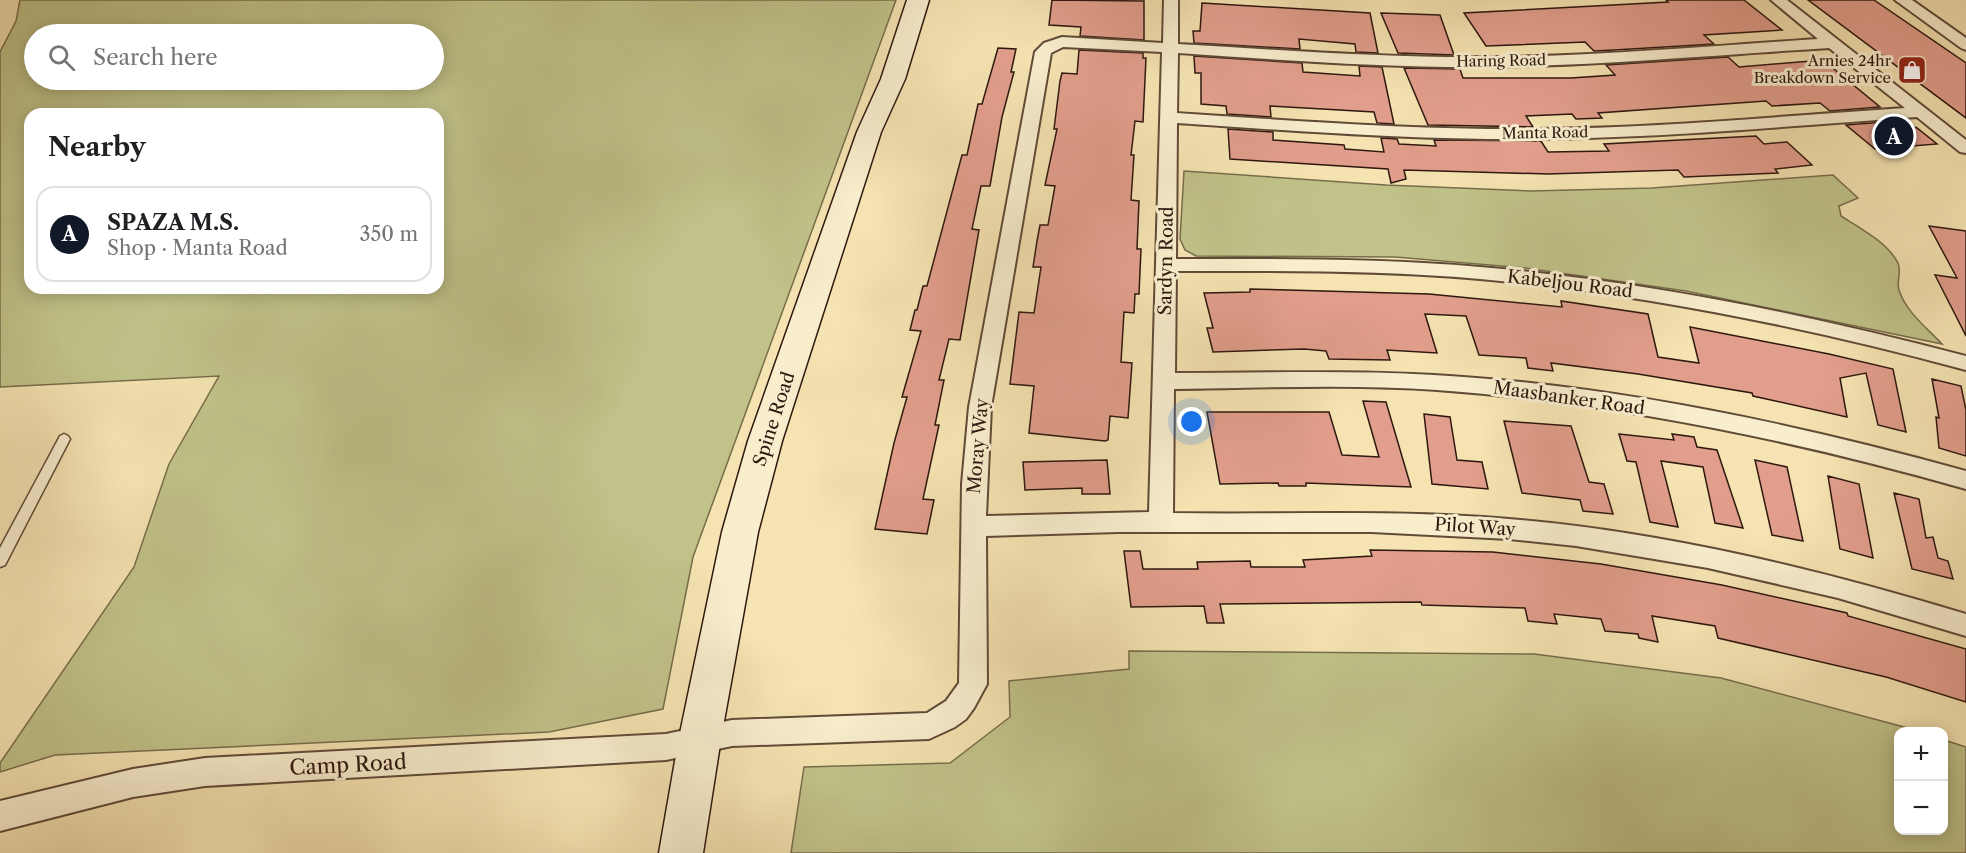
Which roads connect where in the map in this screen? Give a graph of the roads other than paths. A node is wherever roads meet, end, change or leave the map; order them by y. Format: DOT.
graph roads {
  1 [pos="918,0"];
  2 [pos="1171,0"];
  3 [pos="1778,0"];
  4 [pos="1902,0"];
  5 [pos="1833,44"];
  6 [pos="1966,45"];
  7 [pos="1170,46"];
  8 [pos="1920,112"];
  9 [pos="1170,117"];
  10 [pos="1966,148"];
  11 [pos="1166,265"];
  12 [pos="1966,363"];
  13 [pos="1163,381"];
  14 [pos="64,439"];
  15 [pos="1966,480"];
  16 [pos="1161,522"];
  17 [pos="974,526"];
  18 [pos="0,561"];
  19 [pos="1966,625"];
  20 [pos="700,738"];
  21 [pos="0,816"];
  22 [pos="681,853"];
  1 -- 20 [label="main road, Spine Road"];
  2 -- 7 [label="street, Sardyn Road"];
  3 -- 5 [label="street"];
  4 -- 6 [label="street"];
  5 -- 7 [label="street, Haring Road"];
  5 -- 8 [label="street"];
  7 -- 9 [label="street, Sardyn Road"];
  7 -- 17 [label="street, Moray Way"];
  8 -- 9 [label="street, Manta Road"];
  8 -- 10 [label="street"];
  9 -- 11 [label="street, Sardyn Road"];
  11 -- 12 [label="street, Kabeljou Road"];
  11 -- 13 [label="street, Sardyn Road"];
  13 -- 15 [label="street, Maasbanker Road"];
  13 -- 16 [label="street, Sardyn Road"];
  14 -- 18 [label="lane"];
  16 -- 17 [label="street, Pilot Way"];
  16 -- 19 [label="street, Pilot Way"];
  17 -- 20 [label="street, Moray Way"];
  20 -- 21 [label="street, Camp Road"];
  20 -- 22 [label="main road, Spine Road"];
}
